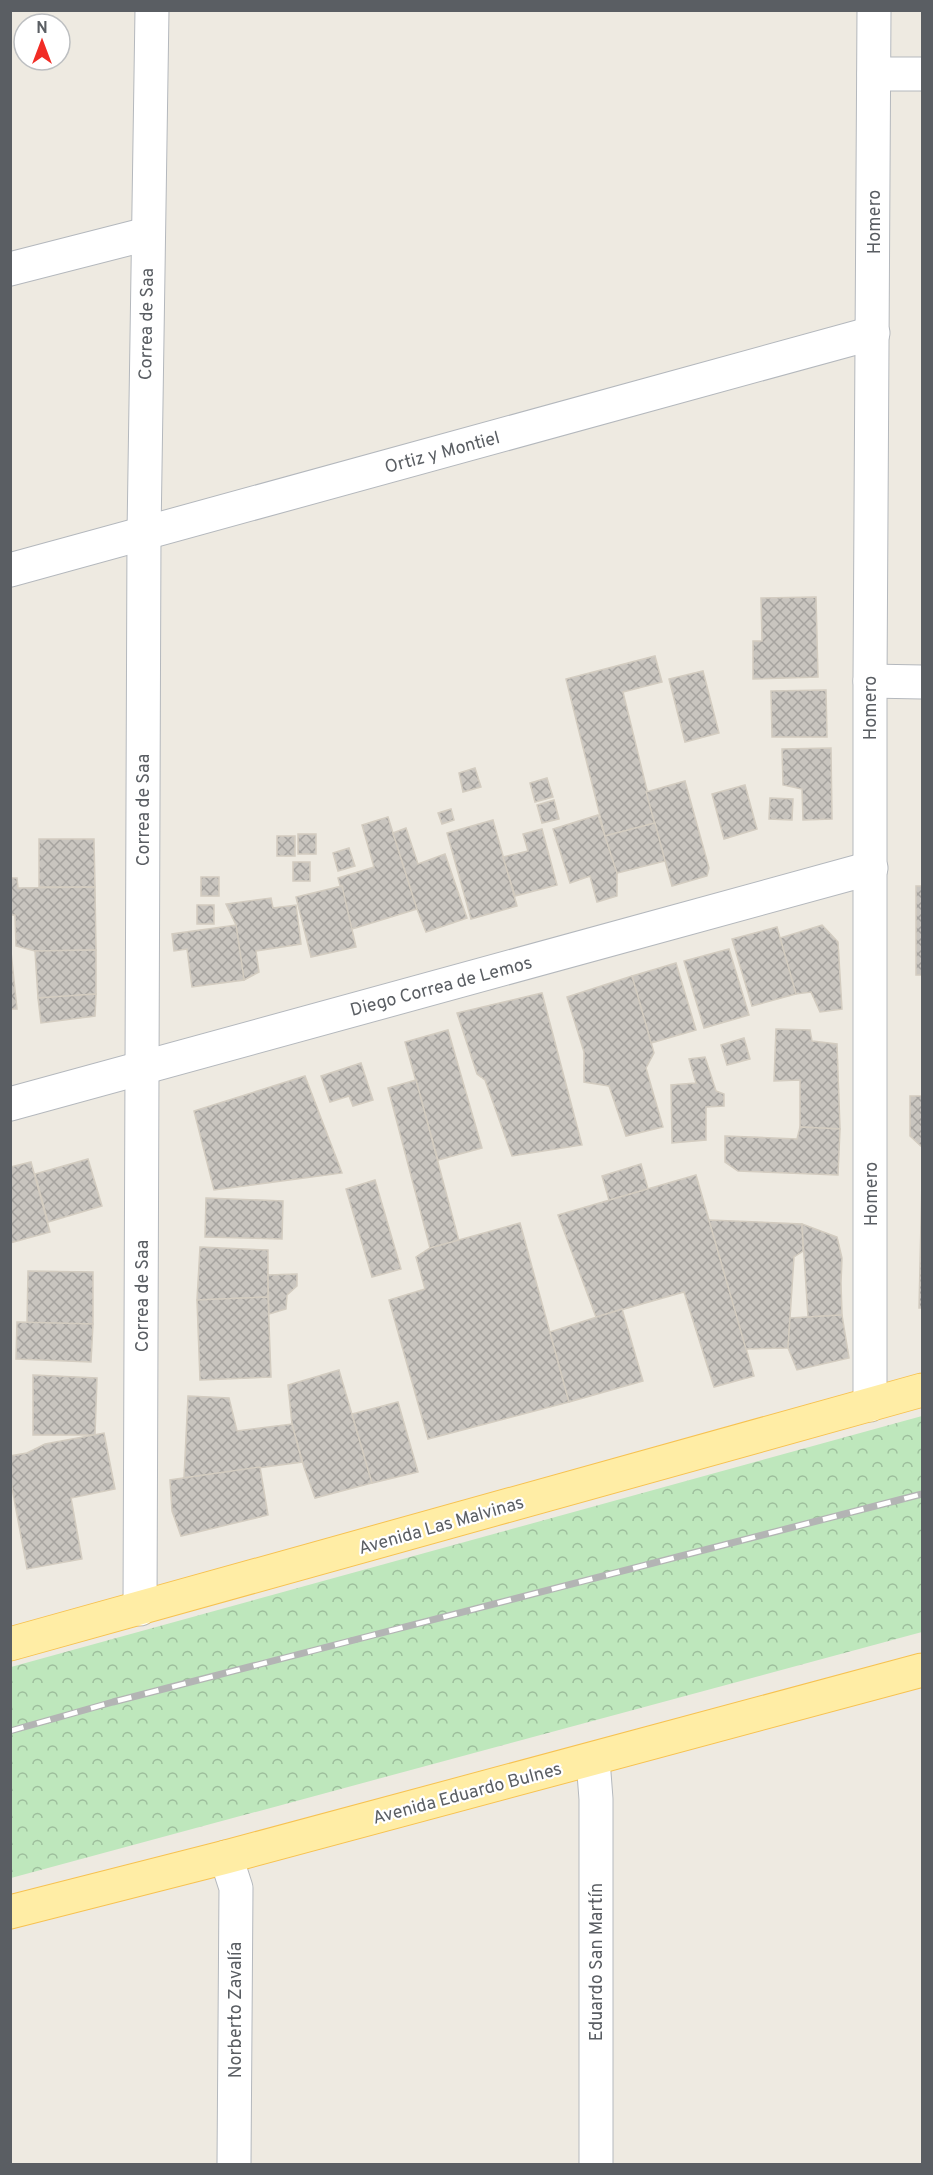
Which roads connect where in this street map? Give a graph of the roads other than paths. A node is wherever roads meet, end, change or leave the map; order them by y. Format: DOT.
graph roads {
  1 [pos="152,10"];
  2 [pos="874,10"];
  3 [pos="874,74"];
  4 [pos="922,74"];
  5 [pos="147,234"];
  6 [pos="10,269"];
  7 [pos="873,333"];
  8 [pos="144,534"];
  9 [pos="10,570"];
  10 [pos="870,681"];
  11 [pos="922,682"];
  12 [pos="871,868"];
  13 [pos="143,1068"];
  14 [pos="10,1104"];
  15 [pos="922,1390"];
  16 [pos="870,1405"];
  17 [pos="140,1609"];
  18 [pos="10,1644"];
  19 [pos="922,1670"];
  20 [pos="593,1760"];
  21 [pos="226,1857"];
  22 [pos="10,1912"];
  23 [pos="234,2164"];
  24 [pos="596,2164"];
  1 -- 5 [label="street, Correa de Saa"];
  2 -- 3 [label="street, Homero"];
  3 -- 4 [label="street"];
  3 -- 7 [label="street, Homero"];
  5 -- 6 [label="street"];
  5 -- 8 [label="street, Correa de Saa"];
  7 -- 8 [label="street, Ortiz y Montiel"];
  7 -- 10 [label="street, Homero"];
  8 -- 9 [label="street, Ortiz y Montiel"];
  8 -- 13 [label="street, Correa de Saa"];
  10 -- 11 [label="street"];
  10 -- 12 [label="street, Homero"];
  12 -- 13 [label="street, Diego Correa de Lemos"];
  12 -- 16 [label="street, Homero"];
  13 -- 14 [label="street, Diego Correa de Lemos"];
  13 -- 17 [label="street, Correa de Saa"];
  15 -- 16 [label="main road, Avenida Las Malvinas"];
  16 -- 17 [label="main road, Avenida Las Malvinas"];
  17 -- 18 [label="main road, Avenida Las Malvinas"];
  19 -- 20 [label="main road, Avenida Eduardo Bulnes"];
  20 -- 21 [label="main road, Avenida Eduardo Bulnes"];
  20 -- 24 [label="street, Eduardo San Martín"];
  21 -- 22 [label="main road, Avenida Eduardo Bulnes"];
  21 -- 23 [label="street, Norberto Zavalía"];
}
